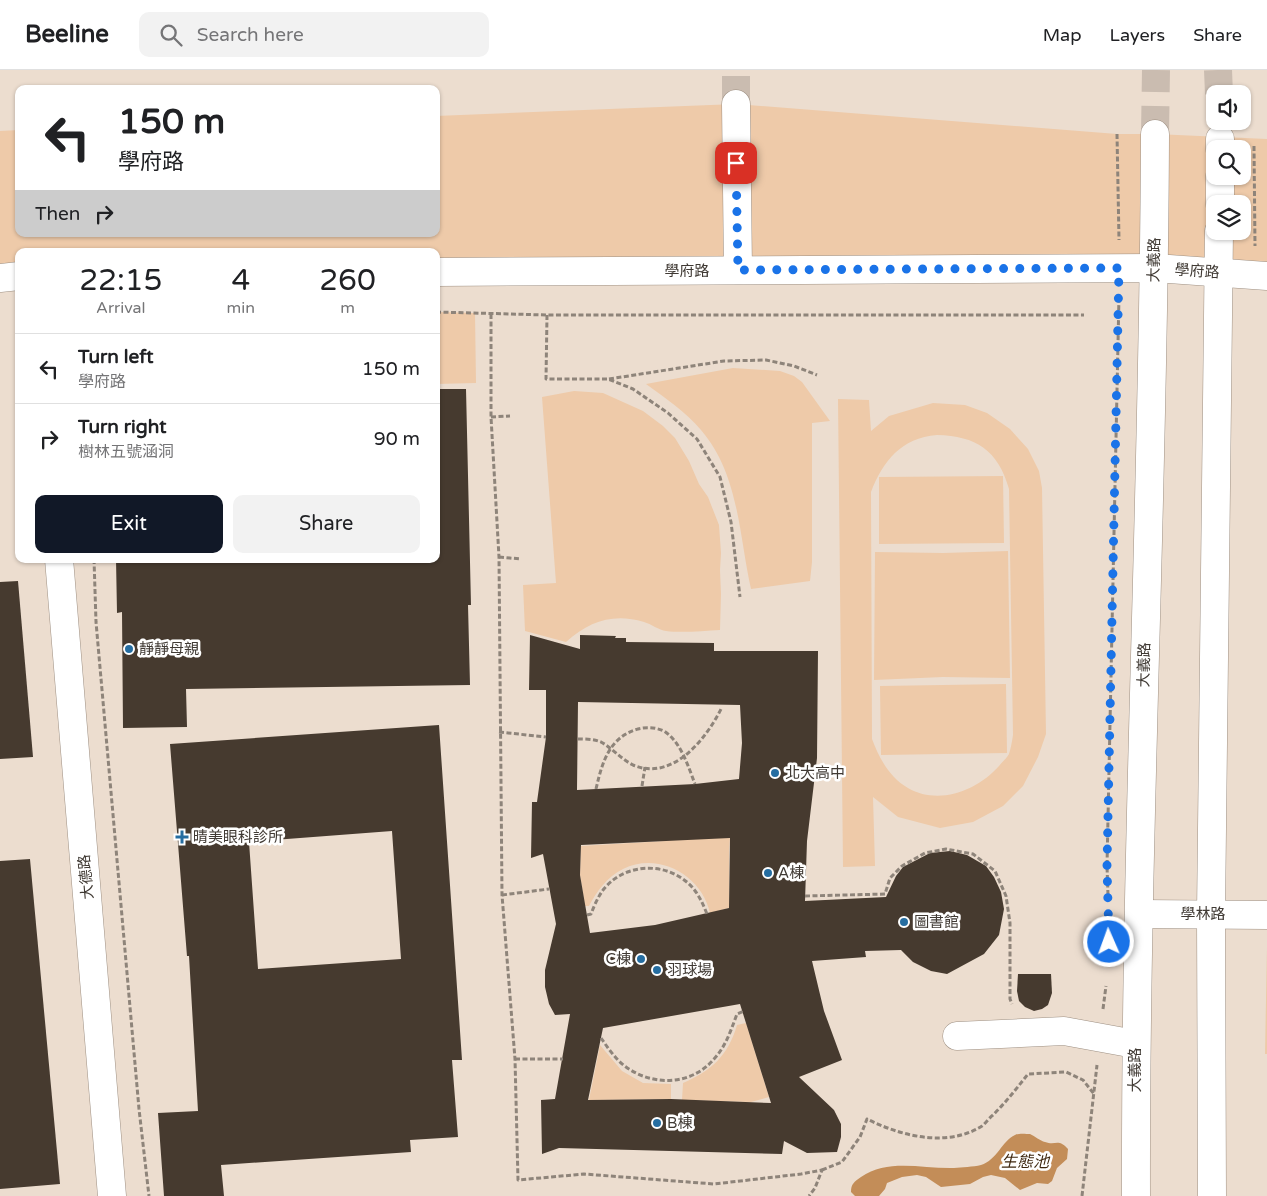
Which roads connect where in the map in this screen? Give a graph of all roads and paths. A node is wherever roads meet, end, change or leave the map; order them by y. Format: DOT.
graph roads {
  1 [pos="736,104"];
  2 [pos="1117,134"];
  3 [pos="1155,134"];
  4 [pos="1254,146"];
  5 [pos="1220,240"];
  6 [pos="1119,268"];
  7 [pos="1155,268"];
  8 [pos="738,270"];
  9 [pos="440,272"];
  10 [pos="1219,272"];
  11 [pos="15,276"];
  12 [pos="1261,276"];
  13 [pos="0,278"];
  14 [pos="440,312"];
  15 [pos="491,314"];
  16 [pos="547,315"];
  17 [pos="1084,315"];
  18 [pos="817,375"];
  19 [pos="608,379"];
  20 [pos="510,416"];
  21 [pos="491,417"];
  22 [pos="499,557"];
  23 [pos="521,559"];
  24 [pos="59,563"];
  25 [pos="94,563"];
  26 [pos="740,597"];
  27 [pos="722,707"];
  28 [pos="499,732"];
  29 [pos="546,737"];
  30 [pos="578,739"];
  31 [pos="610,748"];
  32 [pos="684,757"];
  33 [pos="645,767"];
  34 [pos="695,784"];
  35 [pos="642,786"];
  36 [pos="596,788"];
  37 [pos="549,888"];
  38 [pos="502,895"];
  39 [pos="805,896"];
  40 [pos="1108,904"];
  41 [pos="707,914"];
  42 [pos="1139,914"];
  43 [pos="1211,914"];
  44 [pos="587,915"];
  45 [pos="1267,915"];
  46 [pos="1107,980"];
  47 [pos="1014,1008"];
  48 [pos="744,1011"];
  49 [pos="957,1036"];
  50 [pos="601,1038"];
  51 [pos="1100,1038"];
  52 [pos="1135,1044"];
  53 [pos="515,1059"];
  54 [pos="563,1059"];
  55 [pos="1094,1094"];
  56 [pos="822,1170"];
  57 [pos="112,1196"];
  58 [pos="149,1196"];
  59 [pos="809,1196"];
  60 [pos="1082,1196"];
  61 [pos="1136,1196"];
  62 [pos="1212,1196"];
  1 -- 8 [label="street"];
  2 -- 6 [label="path"];
  3 -- 7 [label="street, 大義路"];
  4 -- 12 [label="path"];
  5 -- 10 [label="street"];
  6 -- 7 [label="street, 學府路"];
  6 -- 8 [label="street, 學府路"];
  6 -- 40 [label="path"];
  7 -- 10 [label="street, 學府路"];
  7 -- 42 [label="street, 大義路"];
  8 -- 9 [label="street, 學府路"];
  10 -- 12 [label="street, 學府路"];
  10 -- 43 [label="street"];
  11 -- 13 [label="street"];
  14 -- 15 [label="path"];
  15 -- 16 [label="path"];
  15 -- 21 [label="path"];
  16 -- 17 [label="path"];
  16 -- 19 [label="path"];
  18 -- 19 [label="path"];
  19 -- 26 [label="path"];
  20 -- 21 [label="path"];
  21 -- 22 [label="path"];
  22 -- 23 [label="path"];
  22 -- 28 [label="path"];
  24 -- 57 [label="street, 大德路"];
  25 -- 58 [label="path"];
  27 -- 32 [label="path"];
  28 -- 29 [label="path"];
  28 -- 38 [label="path"];
  30 -- 31 [label="path"];
  31 -- 32 [label="path"];
  31 -- 33 [label="path"];
  31 -- 36 [label="path"];
  32 -- 33 [label="path"];
  32 -- 34 [label="path"];
  33 -- 35 [label="path"];
  37 -- 38 [label="path"];
  38 -- 53 [label="path"];
  39 -- 47 [label="path"];
  41 -- 44 [label="path"];
  42 -- 43 [label="street, 學林路"];
  42 -- 52 [label="street, 大義路"];
  43 -- 45 [label="street, 學林路"];
  43 -- 62 [label="street"];
  46 -- 51 [label="path"];
  48 -- 50 [label="path"];
  49 -- 51 [label="street"];
  51 -- 52 [label="street"];
  51 -- 55 [label="path"];
  52 -- 61 [label="street, 大義路"];
  53 -- 54 [label="path"];
  53 -- 56 [label="path"];
  55 -- 56 [label="path"];
  55 -- 60 [label="path"];
  56 -- 59 [label="path"];
}
